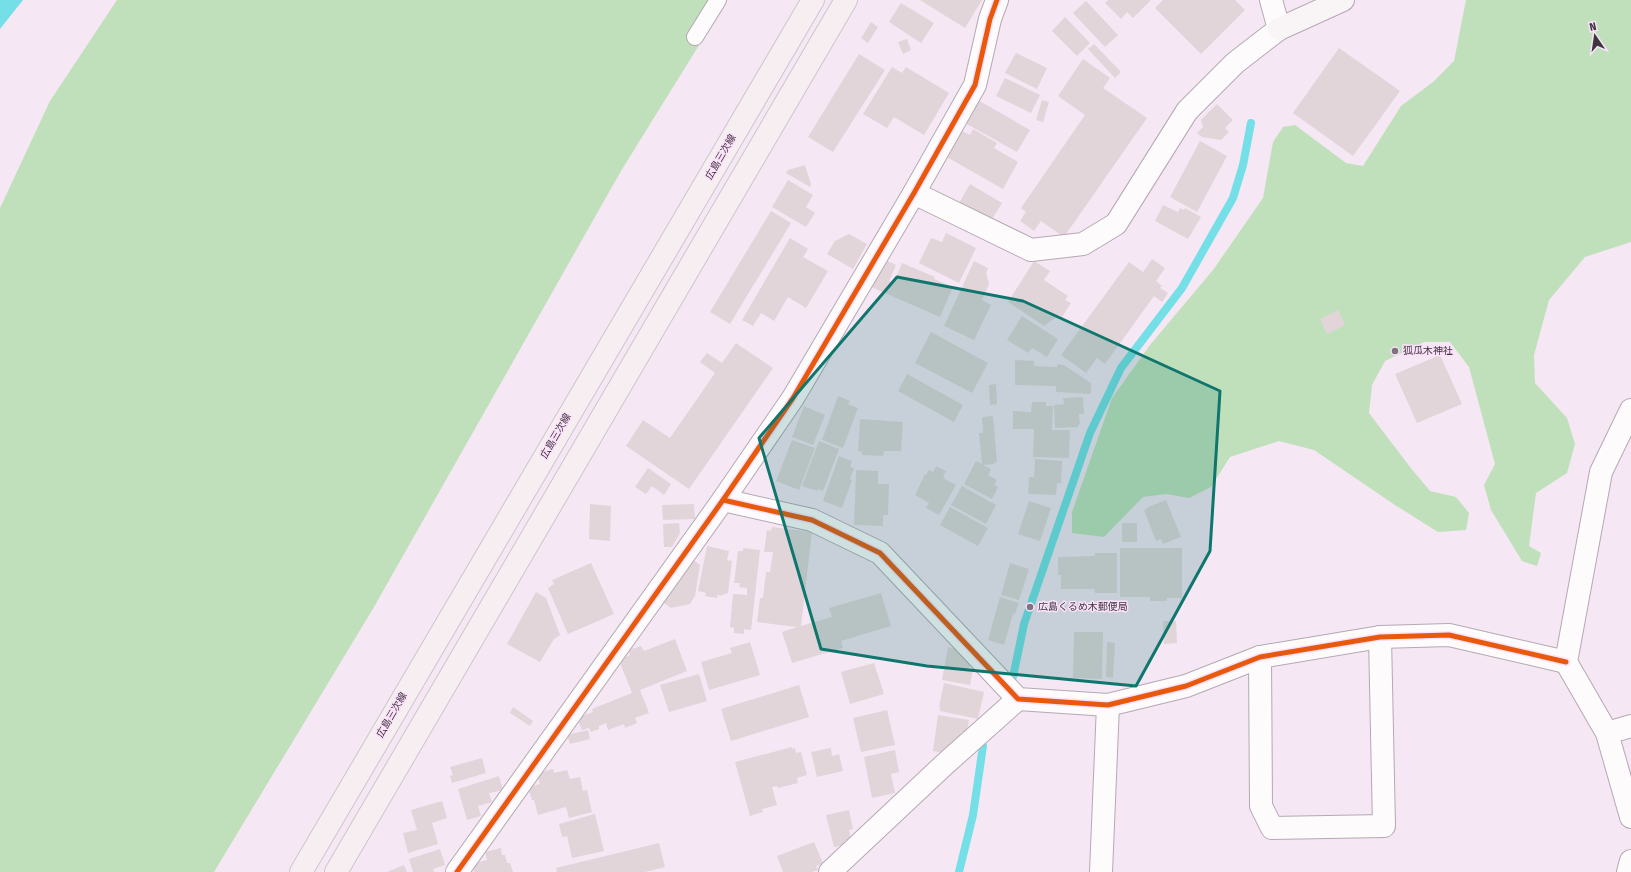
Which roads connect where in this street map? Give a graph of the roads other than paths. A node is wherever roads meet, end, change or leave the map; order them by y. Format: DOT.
graph roads {
  1 [pos="718,0"];
  2 [pos="813,0"];
  3 [pos="846,0"];
  4 [pos="997,0"];
  5 [pos="1271,0"];
  6 [pos="1343,0"];
  7 [pos="1279,29"];
  8 [pos="696,37"];
  9 [pos="914,193"];
  10 [pos="1631,410"];
  11 [pos="723,500"];
  12 [pos="1380,637"];
  13 [pos="1260,657"];
  14 [pos="1566,662"];
  15 [pos="1018,699"];
  16 [pos="1108,705"];
  17 [pos="1631,726"];
  18 [pos="1607,734"];
  19 [pos="1631,817"];
  20 [pos="1631,861"];
  21 [pos="300,872"];
  22 [pos="336,872"];
  23 [pos="457,872"];
  24 [pos="830,872"];
  25 [pos="1101,872"];
  26 [pos="1628,872"];
  1 -- 8 [label="lane"];
  2 -- 21 [label="main road, 広島三次線"];
  3 -- 22 [label="main road"];
  4 -- 9 [label="street"];
  5 -- 7 [label="street"];
  6 -- 7 [label="street"];
  7 -- 9 [label="street"];
  9 -- 11 [label="street"];
  10 -- 14 [label="street"];
  11 -- 15 [label="street"];
  11 -- 23 [label="street"];
  12 -- 13 [label="street"];
  12 -- 13 [label="street"];
  12 -- 14 [label="street"];
  13 -- 16 [label="street"];
  14 -- 18 [label="street"];
  15 -- 16 [label="street"];
  15 -- 24 [label="street"];
  16 -- 25 [label="street"];
  17 -- 18 [label="street"];
  18 -- 19 [label="street"];
  20 -- 26 [label="street"];
}
